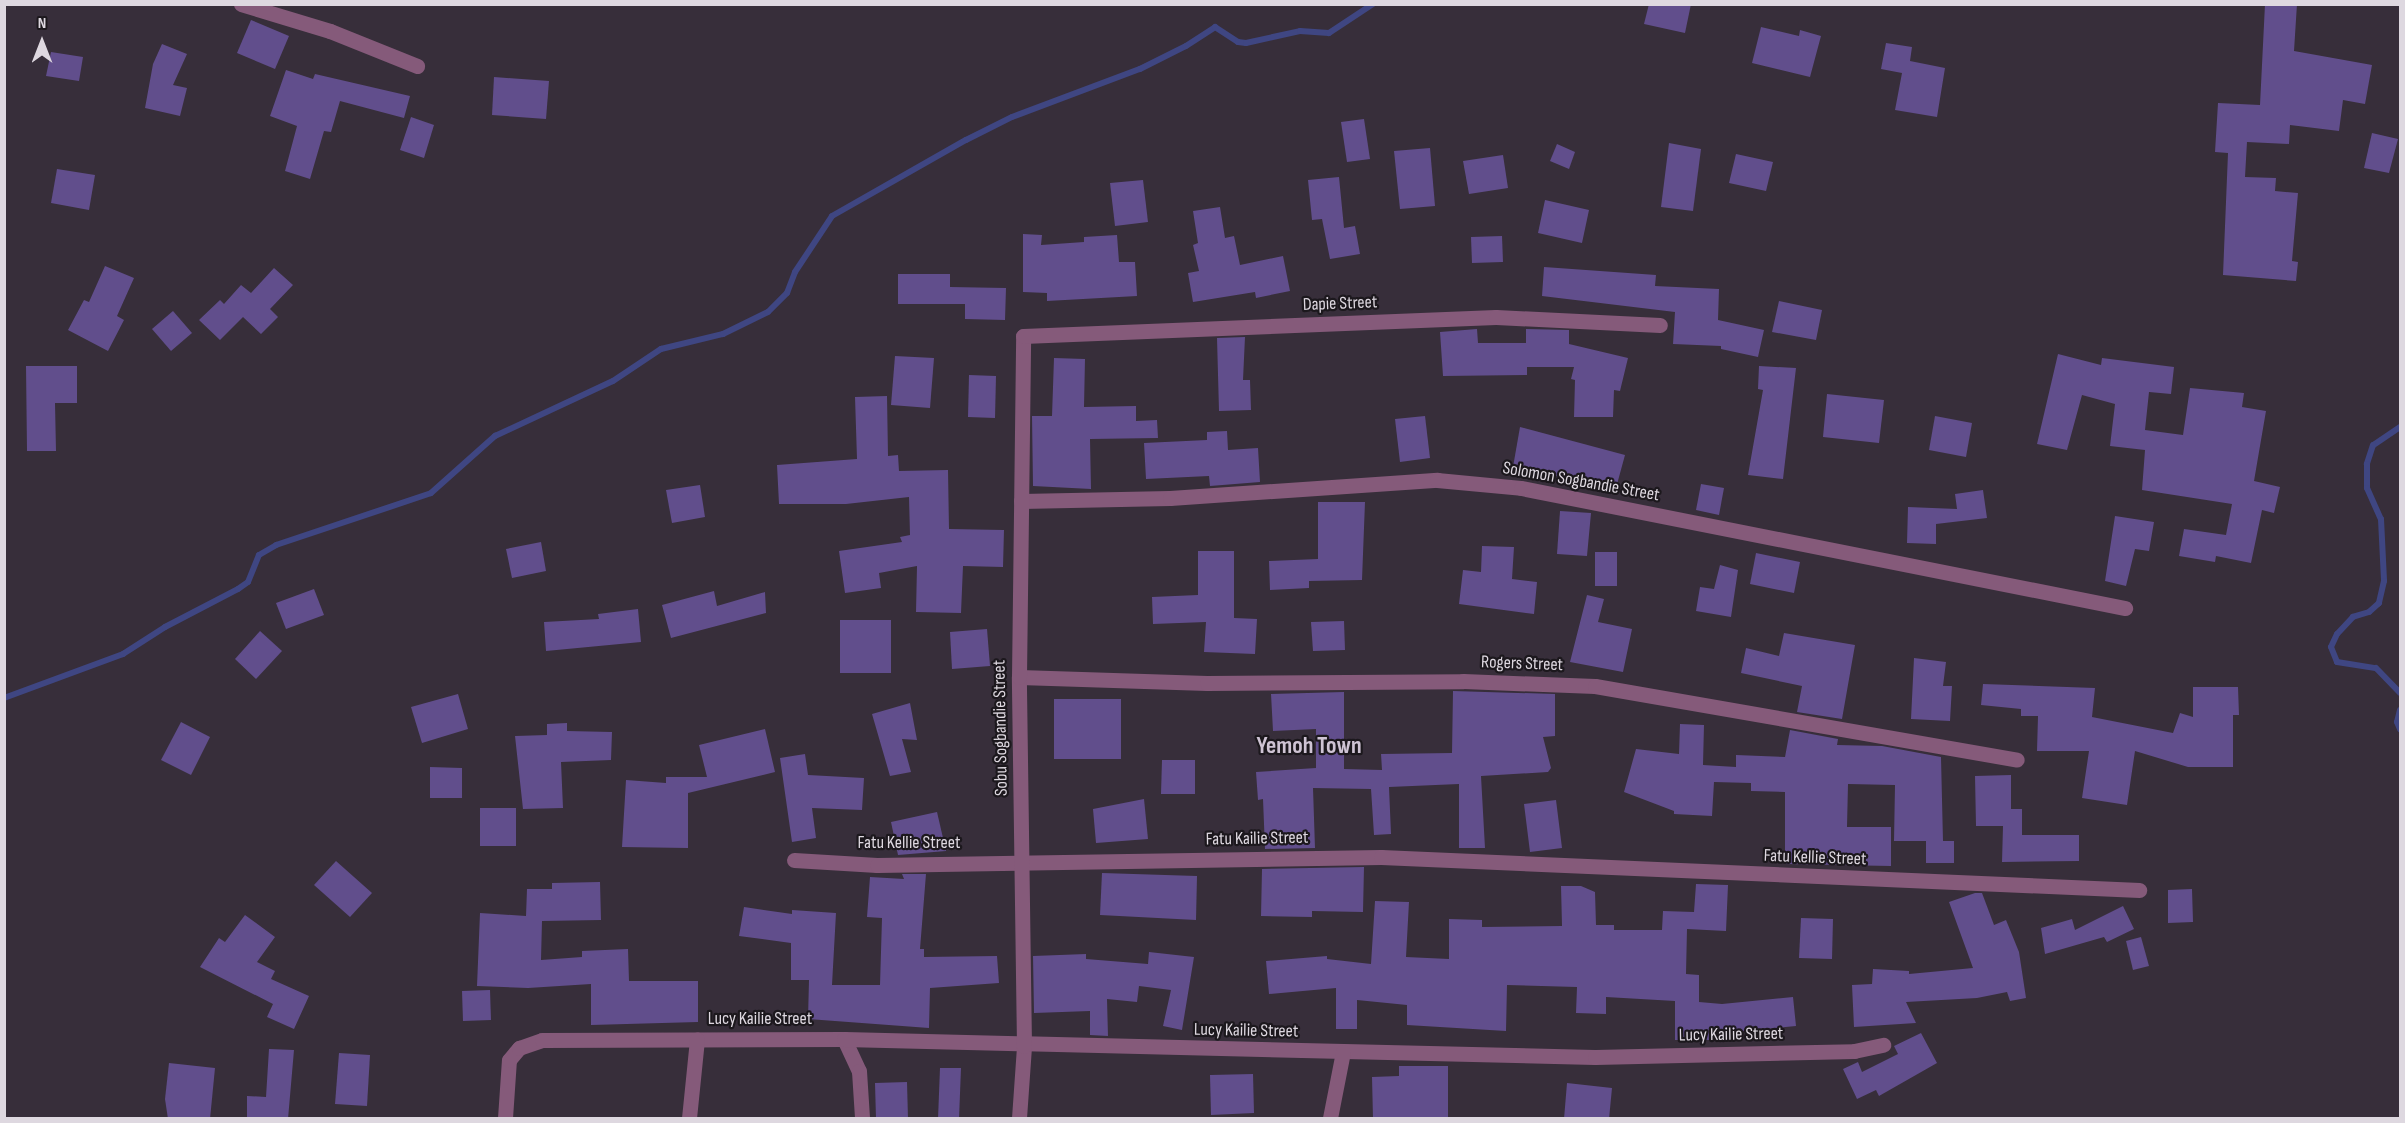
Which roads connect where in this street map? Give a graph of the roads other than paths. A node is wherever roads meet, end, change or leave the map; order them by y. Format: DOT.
graph roads {
  1 [pos="241,4"];
  2 [pos="417,66"];
  3 [pos="1660,325"];
  4 [pos="1023,336"];
  5 [pos="1021,501"];
  6 [pos="2125,608"];
  7 [pos="1019,676"];
  8 [pos="2017,760"];
  9 [pos="794,860"];
  10 [pos="1024,861"];
  11 [pos="1490,864"];
  12 [pos="2139,890"];
  13 [pos="697,1039"];
  14 [pos="844,1039"];
  15 [pos="1883,1045"];
  16 [pos="1024,1046"];
  17 [pos="1343,1052"];
  18 [pos="505,1119"];
  19 [pos="689,1119"];
  20 [pos="862,1119"];
  21 [pos="1019,1119"];
  22 [pos="1330,1119"];
  1 -- 2 [label="street"];
  3 -- 4 [label="street, Dapie Street"];
  4 -- 5 [label="street, Sobu Sogbandie Street"];
  5 -- 6 [label="street, Solomon Sogbandie Street"];
  5 -- 7 [label="street, Sobu Sogbandie Street"];
  7 -- 8 [label="street, Rogers Street"];
  7 -- 10 [label="street, Sobu Sogbandie Street"];
  9 -- 10 [label="street, Fatu Kellie Street"];
  10 -- 11 [label="street, Fatu Kailie Street"];
  10 -- 16 [label="street, Sobu Sogbandie Street"];
  11 -- 12 [label="street, Fatu Kellie Street"];
  13 -- 14 [label="street, Lucy Kailie Street"];
  13 -- 18 [label="street, Lucy Kailie Street"];
  13 -- 19 [label="street"];
  14 -- 16 [label="street, Lucy Kailie Street"];
  14 -- 20 [label="street"];
  15 -- 17 [label="street, Lucy Kailie Street"];
  16 -- 17 [label="street, Lucy Kailie Street"];
  16 -- 21 [label="street, Sobu Sogbandie Street"];
  17 -- 22 [label="street"];
}
